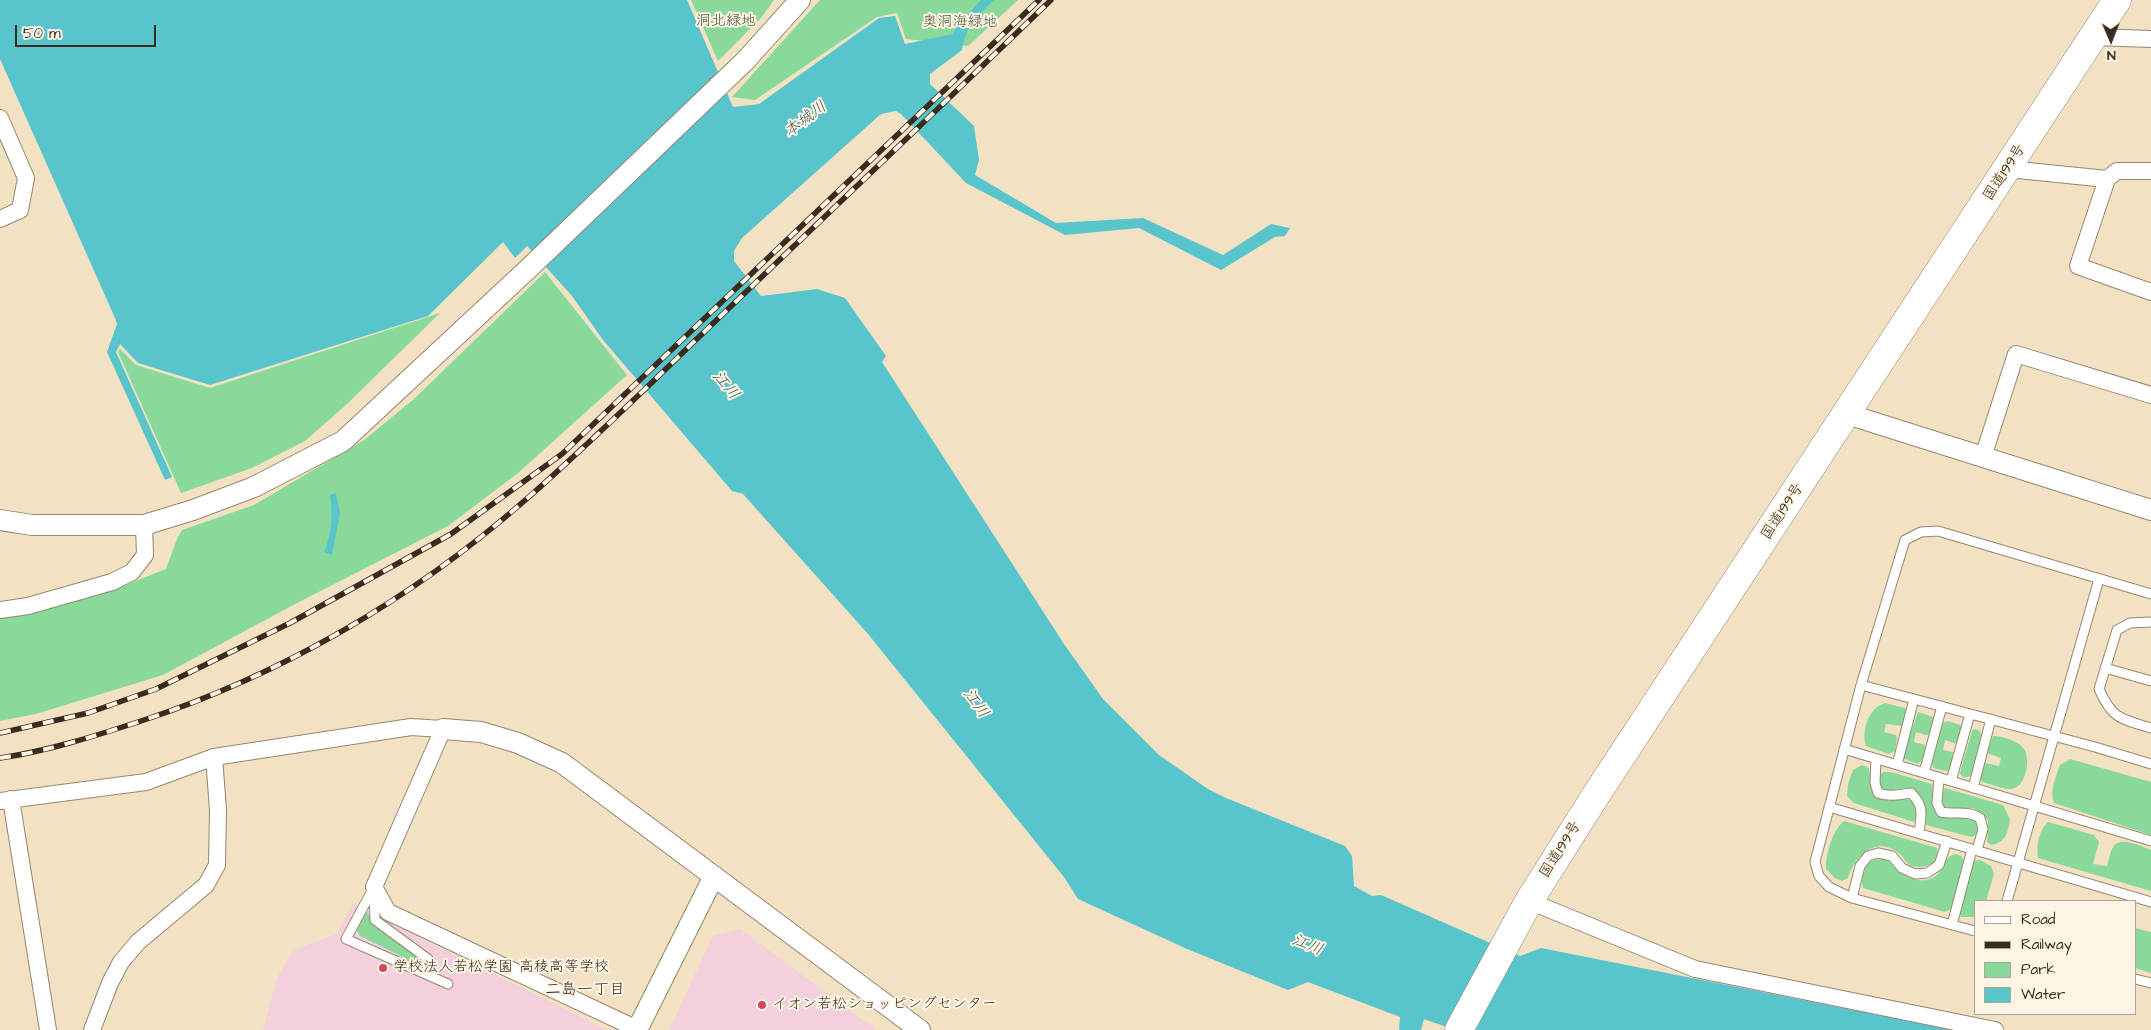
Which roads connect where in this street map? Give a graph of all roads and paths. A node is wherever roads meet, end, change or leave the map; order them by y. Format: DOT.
graph roads {
  1 [pos="800,0"];
  2 [pos="2118,0"];
  3 [pos="2094,37"];
  4 [pos="2151,39"];
  5 [pos="0,118"];
  6 [pos="2008,169"];
  7 [pos="2151,171"];
  8 [pos="2107,179"];
  9 [pos="0,219"];
  10 [pos="2151,292"];
  11 [pos="2151,395"];
  12 [pos="1847,414"];
  13 [pos="1983,457"];
  14 [pos="2151,510"];
  15 [pos="0,520"];
  16 [pos="144,525"];
  17 [pos="2099,579"];
  18 [pos="2151,594"];
  19 [pos="0,610"];
  20 [pos="2151,622"];
  21 [pos="2105,668"];
  22 [pos="2151,681"];
  23 [pos="1861,685"];
  24 [pos="1914,698"];
  25 [pos="1942,706"];
  26 [pos="1970,714"];
  27 [pos="1991,719"];
  28 [pos="2151,728"];
  29 [pos="443,729"];
  30 [pos="2054,736"];
  31 [pos="1844,749"];
  32 [pos="214,757"];
  33 [pos="1876,759"];
  34 [pos="2151,764"];
  35 [pos="1897,765"];
  36 [pos="1924,773"];
  37 [pos="1939,777"];
  38 [pos="1951,781"];
  39 [pos="1973,788"];
  40 [pos="5,800"];
  41 [pos="2034,806"];
  42 [pos="1829,807"];
  43 [pos="1918,833"];
  44 [pos="1947,841"];
  45 [pos="2151,841"];
  46 [pos="1975,850"];
  47 [pos="2018,862"];
  48 [pos="714,876"];
  49 [pos="374,887"];
  50 [pos="1852,898"];
  51 [pos="2007,900"];
  52 [pos="2151,902"];
  53 [pos="1526,907"];
  54 [pos="1952,925"];
  55 [pos="1974,931"];
  56 [pos="427,974"];
  57 [pos="2136,978"];
  58 [pos="448,984"];
  59 [pos="2151,984"];
  60 [pos="48,1030"];
  61 [pos="92,1030"];
  62 [pos="637,1030"];
  63 [pos="920,1030"];
  64 [pos="1459,1030"];
  65 [pos="1996,1030"];
  1 -- 16 [label="street"];
  2 -- 3 [label="highway, 国道199号"];
  3 -- 4 [label="street"];
  3 -- 6 [label="highway, 国道199号"];
  5 -- 9 [label="street"];
  6 -- 8 [label="street"];
  6 -- 12 [label="highway, 国道199号"];
  7 -- 8 [label="street"];
  8 -- 10 [label="street"];
  11 -- 13 [label="street"];
  12 -- 13 [label="street"];
  12 -- 53 [label="highway, 国道199号"];
  13 -- 14 [label="street"];
  15 -- 16 [label="street"];
  16 -- 19 [label="street"];
  17 -- 18 [label="lane"];
  17 -- 23 [label="lane"];
  17 -- 30 [label="lane"];
  20 -- 21 [label="lane"];
  21 -- 22 [label="lane"];
  21 -- 28 [label="lane"];
  23 -- 24 [label="lane"];
  23 -- 31 [label="lane"];
  24 -- 25 [label="lane"];
  24 -- 35 [label="lane"];
  25 -- 26 [label="lane"];
  25 -- 36 [label="lane"];
  26 -- 27 [label="lane"];
  26 -- 38 [label="lane"];
  27 -- 30 [label="lane"];
  27 -- 39 [label="lane"];
  29 -- 32 [label="street"];
  29 -- 48 [label="street"];
  29 -- 49 [label="street"];
  30 -- 34 [label="lane"];
  30 -- 41 [label="lane"];
  31 -- 33 [label="lane"];
  31 -- 42 [label="lane"];
  32 -- 40 [label="street"];
  32 -- 61 [label="street"];
  33 -- 35 [label="lane"];
  33 -- 43 [label="lane"];
  35 -- 36 [label="lane"];
  36 -- 37 [label="lane"];
  37 -- 38 [label="lane"];
  37 -- 46 [label="lane"];
  38 -- 39 [label="lane"];
  39 -- 41 [label="lane"];
  40 -- 60 [label="street"];
  41 -- 45 [label="lane"];
  41 -- 47 [label="lane"];
  42 -- 43 [label="lane"];
  42 -- 50 [label="lane"];
  43 -- 44 [label="lane"];
  44 -- 46 [label="lane"];
  44 -- 50 [label="lane"];
  46 -- 47 [label="lane"];
  46 -- 54 [label="lane"];
  47 -- 51 [label="lane"];
  47 -- 52 [label="lane"];
  48 -- 62 [label="street"];
  48 -- 63 [label="street"];
  49 -- 56 [label="lane"];
  49 -- 56 [label="lane"];
  49 -- 62 [label="street"];
  50 -- 54 [label="lane"];
  53 -- 64 [label="highway, 国道199号"];
  53 -- 65 [label="street"];
  54 -- 55 [label="lane"];
  56 -- 58 [label="lane"];
  57 -- 59 [label="lane"];
}
